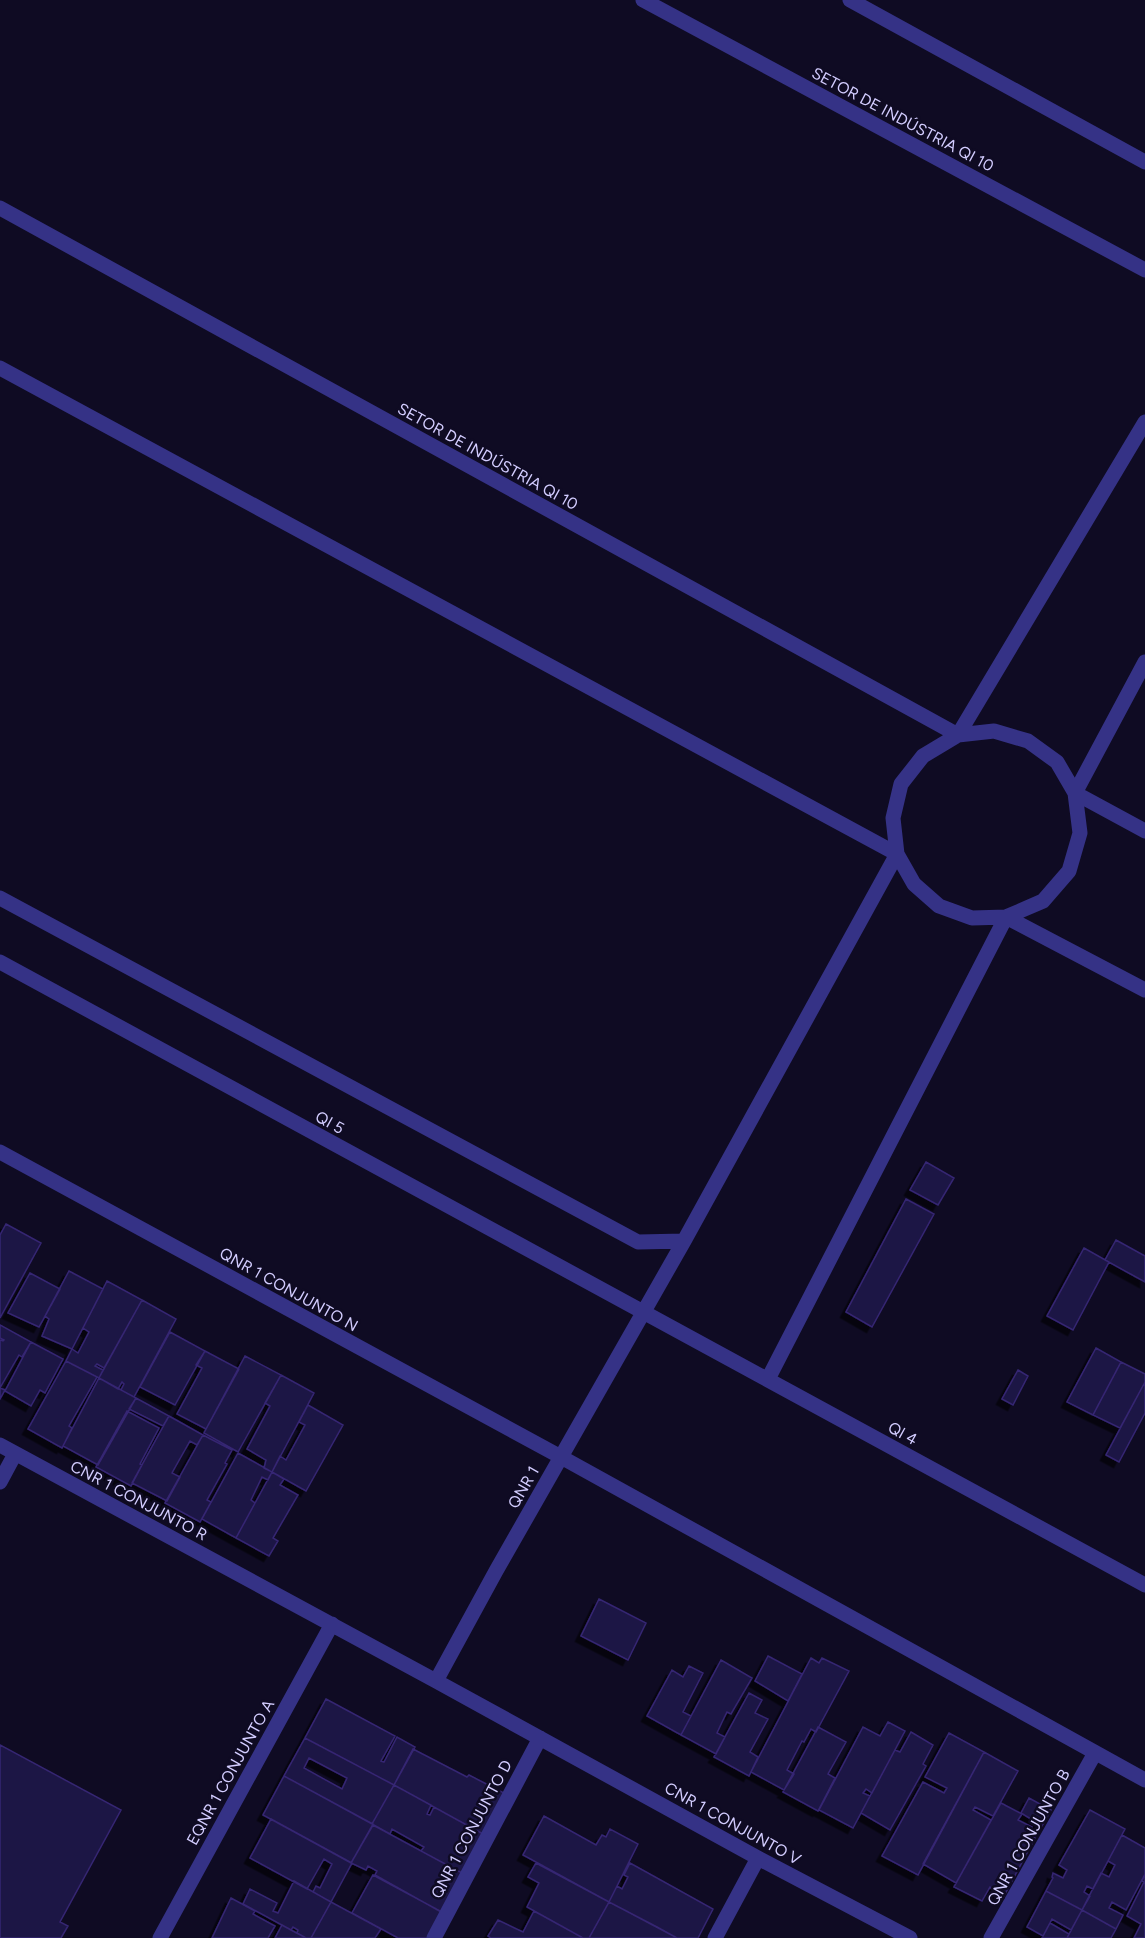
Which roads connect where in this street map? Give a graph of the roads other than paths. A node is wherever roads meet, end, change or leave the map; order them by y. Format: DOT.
graph roads {
  1 [pos="643,0"];
  2 [pos="850,0"];
  3 [pos="1145,162"];
  4 [pos="0,208"];
  5 [pos="1145,270"];
  6 [pos="0,368"];
  7 [pos="1145,422"];
  8 [pos="1145,662"];
  9 [pos="958,735"];
  10 [pos="1075,793"];
  11 [pos="1145,831"];
  12 [pos="897,854"];
  13 [pos="0,898"];
  14 [pos="1006,917"];
  15 [pos="0,962"];
  16 [pos="1145,990"];
  17 [pos="0,1152"];
  18 [pos="684,1241"];
  19 [pos="643,1313"];
  20 [pos="768,1379"];
  21 [pos="0,1445"];
  22 [pos="15,1454"];
  23 [pos="561,1457"];
  24 [pos="0,1482"];
  25 [pos="1145,1585"];
  26 [pos="332,1624"];
  27 [pos="436,1681"];
  28 [pos="540,1738"];
  29 [pos="1095,1753"];
  30 [pos="1145,1780"];
  31 [pos="758,1858"];
  32 [pos="160,1938"];
  33 [pos="434,1938"];
  34 [pos="715,1938"];
  35 [pos="910,1938"];
  36 [pos="991,1938"];
  1 -- 5 [label="street, SETOR DE INDÚSTRIA QI 10"];
  2 -- 3 [label="street"];
  4 -- 9 [label="street, SETOR DE INDÚSTRIA QI 10"];
  6 -- 12 [label="street"];
  7 -- 9 [label="street"];
  8 -- 10 [label="street"];
  9 -- 10 [label="street"];
  9 -- 12 [label="street"];
  10 -- 11 [label="street"];
  10 -- 14 [label="street"];
  12 -- 14 [label="street"];
  12 -- 18 [label="street, QNR 1"];
  13 -- 18 [label="street"];
  14 -- 16 [label="street"];
  14 -- 20 [label="street"];
  15 -- 19 [label="street, QI 5"];
  17 -- 23 [label="street, QNR 1 CONJUNTO N"];
  18 -- 19 [label="street, QNR 1"];
  19 -- 20 [label="street, QI 4"];
  19 -- 23 [label="street, QNR 1"];
  20 -- 25 [label="street, QI 4"];
  21 -- 22 [label="street, CNR 1 CONJUNTO R"];
  22 -- 24 [label="street"];
  22 -- 26 [label="street, CNR 1 CONJUNTO R"];
  23 -- 27 [label="street, QNR 1"];
  23 -- 29 [label="street, QNR 1 CONJUNTO N"];
  26 -- 27 [label="street"];
  26 -- 32 [label="street, EQNR 1 CONJUNTO A"];
  27 -- 28 [label="street"];
  28 -- 31 [label="street, CNR 1 CONJUNTO V"];
  28 -- 33 [label="street, QNR 1 CONJUNTO D"];
  29 -- 30 [label="street, QNR 1 CONJUNTO N"];
  29 -- 36 [label="street, QNR 1 CONJUNTO B"];
  31 -- 34 [label="street"];
  31 -- 35 [label="street, CNR 1 CONJUNTO V"];
}
